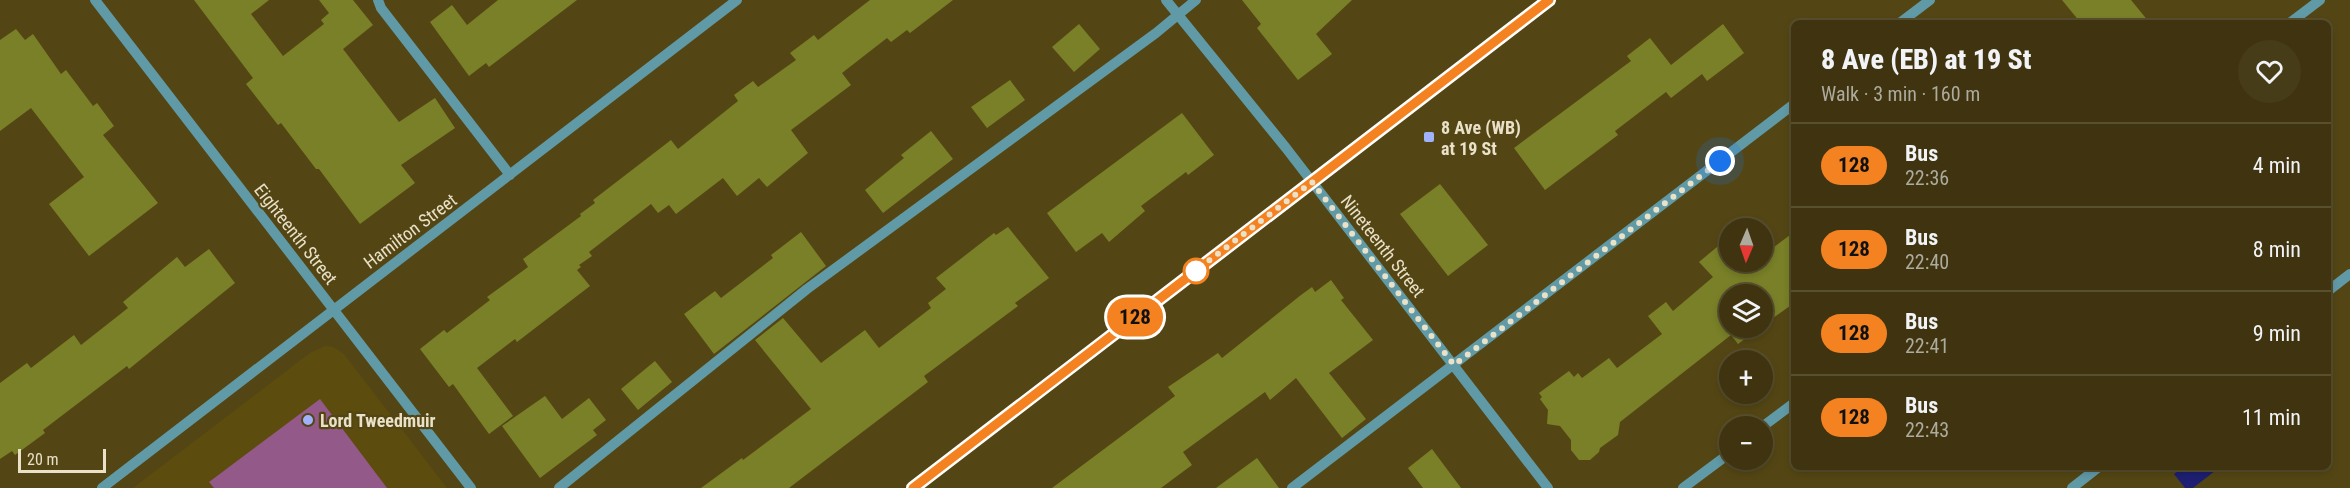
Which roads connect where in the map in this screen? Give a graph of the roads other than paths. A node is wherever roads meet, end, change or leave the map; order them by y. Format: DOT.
graph roads {
  1 [pos="95,0"];
  2 [pos="378,0"];
  3 [pos="737,0"];
  4 [pos="1166,0"];
  5 [pos="1196,0"];
  6 [pos="1549,0"];
  7 [pos="1930,0"];
  8 [pos="2320,0"];
  9 [pos="1178,15"];
  10 [pos="1904,20"];
  11 [pos="2294,20"];
  12 [pos="1791,106"];
  13 [pos="510,175"];
  14 [pos="1312,182"];
  15 [pos="2350,274"];
  16 [pos="2331,289"];
  17 [pos="334,310"];
  18 [pos="1454,365"];
  19 [pos="1791,405"];
  20 [pos="1773,419"];
  21 [pos="1719,461"];
  22 [pos="2095,470"];
  23 [pos="102,488"];
  24 [pos="471,488"];
  25 [pos="559,488"];
  26 [pos="912,488"];
  27 [pos="1292,488"];
  28 [pos="1548,488"];
  29 [pos="1683,488"];
  30 [pos="2072,488"];
  1 -- 17 [label="street, Eighteenth Street"];
  2 -- 13 [label="street"];
  3 -- 13 [label="street, Hamilton Street"];
  4 -- 9 [label="street, Nineteenth Street"];
  5 -- 9 [label="street"];
  6 -- 14 [label="street"];
  7 -- 10 [label="street"];
  8 -- 11 [label="street"];
  9 -- 14 [label="street, Nineteenth Street"];
  9 -- 25 [label="street"];
  12 -- 18 [label="street"];
  13 -- 17 [label="street, Hamilton Street"];
  14 -- 18 [label="street, Nineteenth Street"];
  14 -- 26 [label="street"];
  15 -- 16 [label="street"];
  17 -- 23 [label="street, Hamilton Street"];
  17 -- 24 [label="street, Eighteenth Street"];
  18 -- 27 [label="street"];
  18 -- 28 [label="street, Nineteenth Street"];
  19 -- 20 [label="street"];
  21 -- 29 [label="street"];
  22 -- 30 [label="street"];
}
